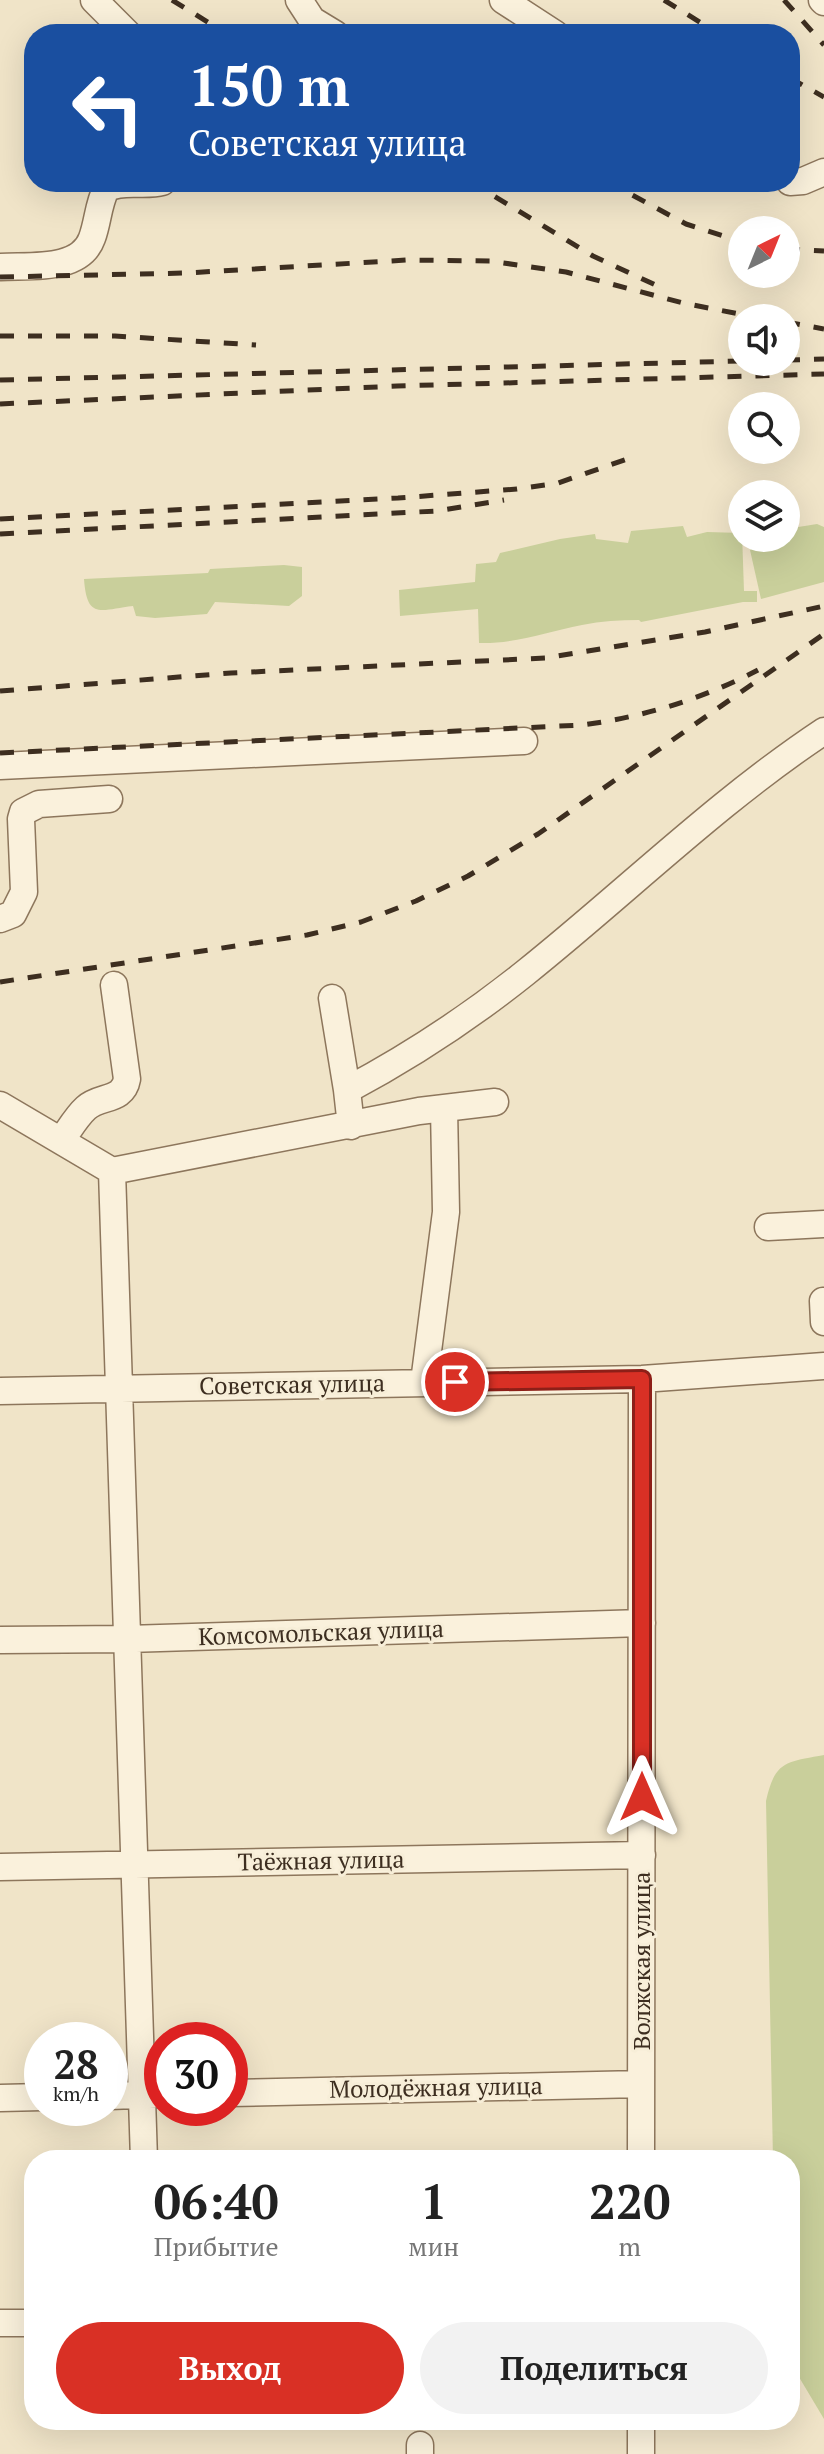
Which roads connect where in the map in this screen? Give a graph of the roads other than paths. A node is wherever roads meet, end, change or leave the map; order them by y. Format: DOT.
graph roads {
  1 [pos="94,0"];
  2 [pos="299,0"];
  3 [pos="503,0"];
  4 [pos="118,24"];
  5 [pos="319,24"];
  6 [pos="540,24"];
  7 [pos="824,172"];
  8 [pos="800,181"];
  9 [pos="105,192"];
  10 [pos="0,267"];
  11 [pos="824,731"];
  12 [pos="524,741"];
  13 [pos="0,766"];
  14 [pos="109,799"];
  15 [pos="11,836"];
  16 [pos="0,919"];
  17 [pos="114,985"];
  18 [pos="332,998"];
  19 [pos="347,1090"];
  20 [pos="495,1102"];
  21 [pos="0,1105"];
  22 [pos="444,1108"];
  23 [pos="351,1126"];
  24 [pos="61,1141"];
  25 [pos="112,1171"];
  26 [pos="824,1224"];
  27 [pos="768,1227"];
  28 [pos="824,1366"];
  29 [pos="642,1379"];
  30 [pos="424,1382"];
  31 [pos="119,1387"];
  32 [pos="0,1391"];
  33 [pos="642,1623"];
  34 [pos="128,1639"];
  35 [pos="0,1640"];
  36 [pos="642,1855"];
  37 [pos="133,1864"];
  38 [pos="0,1867"];
  39 [pos="146,2022"];
  40 [pos="641,2084"];
  41 [pos="248,2093"];
  42 [pos="24,2097"];
  43 [pos="0,2098"];
  44 [pos="148,2126"];
  45 [pos="145,2150"];
  46 [pos="641,2150"];
  47 [pos="0,2323"];
  48 [pos="24,2323"];
  49 [pos="641,2430"];
  50 [pos="641,2454"];
  1 -- 4 [label="street"];
  2 -- 5 [label="street"];
  3 -- 6 [label="street"];
  7 -- 8 [label="street"];
  9 -- 10 [label="street"];
  11 -- 19 [label="street"];
  12 -- 13 [label="street"];
  14 -- 15 [label="street"];
  15 -- 16 [label="street"];
  17 -- 24 [label="street"];
  18 -- 19 [label="street"];
  19 -- 23 [label="street"];
  20 -- 22 [label="street"];
  21 -- 24 [label="street"];
  22 -- 23 [label="street"];
  22 -- 30 [label="street"];
  23 -- 25 [label="street"];
  24 -- 25 [label="street"];
  25 -- 31 [label="street"];
  26 -- 27 [label="street"];
  28 -- 29 [label="street, Советская улица"];
  29 -- 30 [label="street, Советская улица"];
  29 -- 33 [label="street, Волжская улица"];
  30 -- 31 [label="street, Советская улица"];
  31 -- 32 [label="street, Советская улица"];
  31 -- 34 [label="street"];
  33 -- 34 [label="street, Комсомольская улица"];
  33 -- 36 [label="street, Волжская улица"];
  34 -- 35 [label="street, Комсомольская улица"];
  34 -- 37 [label="street"];
  36 -- 37 [label="street, Таёжная улица"];
  36 -- 40 [label="street, Волжская улица"];
  37 -- 38 [label="street, Таёжная улица"];
  37 -- 39 [label="street"];
  40 -- 41 [label="street, Молодёжная улица"];
  40 -- 46 [label="street, Волжская улица"];
  42 -- 43 [label="street"];
  44 -- 45 [label="street"];
  47 -- 48 [label="street"];
  49 -- 50 [label="street"];
}
